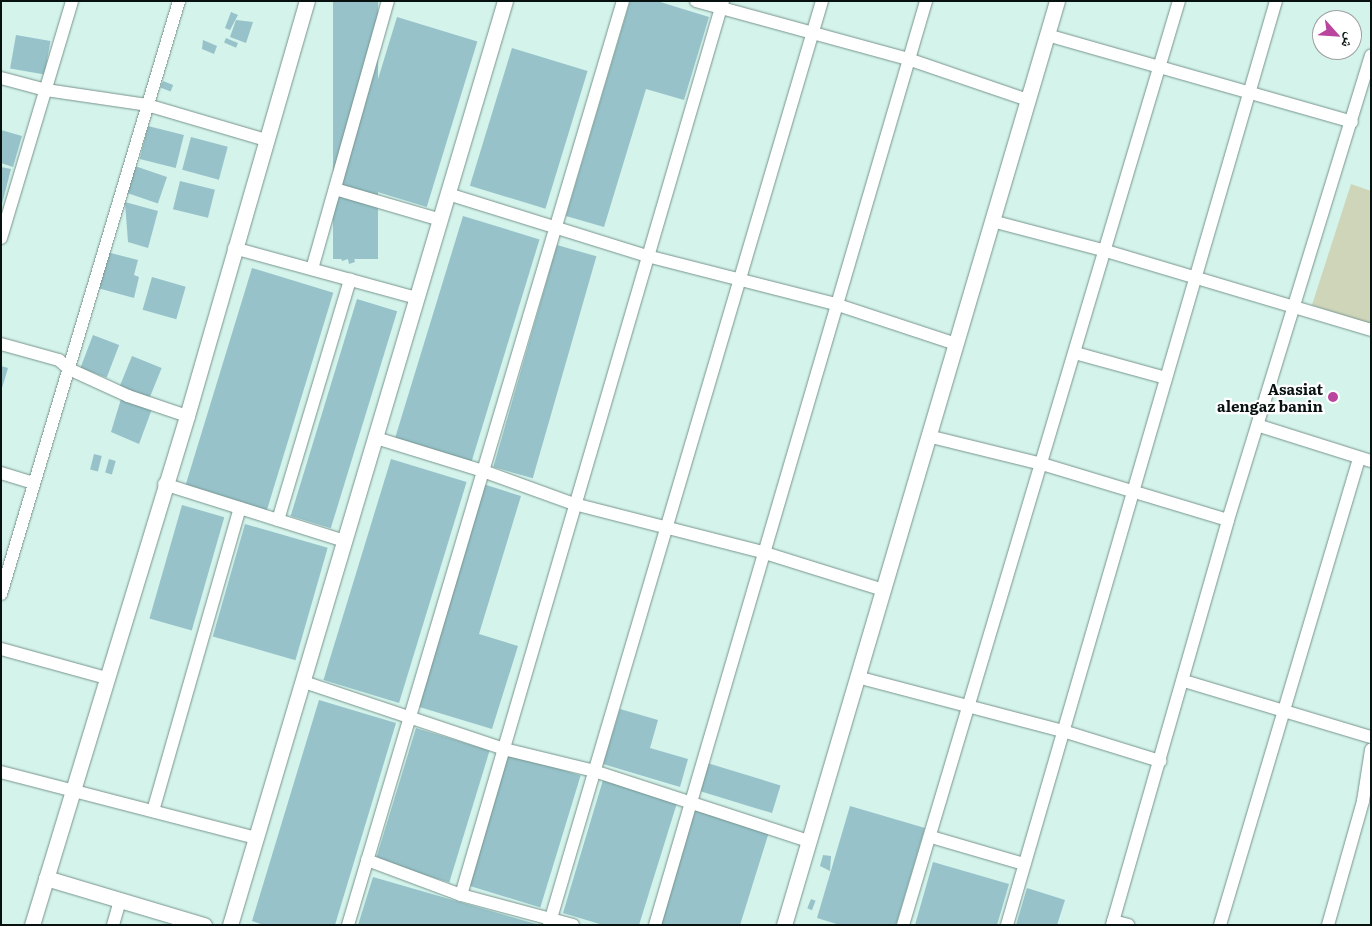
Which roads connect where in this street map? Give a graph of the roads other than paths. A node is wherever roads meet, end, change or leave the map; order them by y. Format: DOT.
graph roads {
  1 [pos="72,1"];
  2 [pos="178,1"];
  3 [pos="308,1"];
  4 [pos="388,1"];
  5 [pos="505,1"];
  6 [pos="623,1"];
  7 [pos="696,1"];
  8 [pos="822,1"];
  9 [pos="926,1"];
  10 [pos="1057,1"];
  11 [pos="1179,1"];
  12 [pos="1276,1"];
  13 [pos="722,6"];
  14 [pos="813,31"];
  15 [pos="1047,35"];
  16 [pos="1371,56"];
  17 [pos="908,59"];
  18 [pos="1160,66"];
  19 [pos="1,78"];
  20 [pos="46,90"];
  21 [pos="1250,91"];
  22 [pos="1366,91"];
  23 [pos="1028,100"];
  24 [pos="147,105"];
  25 [pos="1352,122"];
  26 [pos="266,140"];
  27 [pos="336,189"];
  28 [pos="448,194"];
  29 [pos="441,220"];
  30 [pos="992,221"];
  31 [pos="555,225"];
  32 [pos="1,238"];
  33 [pos="234,248"];
  34 [pos="1106,250"];
  35 [pos="647,256"];
  36 [pos="312,269"];
  37 [pos="740,277"];
  38 [pos="1195,278"];
  39 [pos="350,280"];
  40 [pos="417,298"];
  41 [pos="834,304"];
  42 [pos="1296,307"];
  43 [pos="1371,330"];
  44 [pos="1,344"];
  45 [pos="956,344"];
  46 [pos="1075,353"];
  47 [pos="69,369"];
  48 [pos="1166,378"];
  49 [pos="187,416"];
  50 [pos="1260,426"];
  51 [pos="928,436"];
  52 [pos="376,438"];
  53 [pos="1365,459"];
  54 [pos="1042,464"];
  55 [pos="483,470"];
  56 [pos="1,473"];
  57 [pos="34,483"];
  58 [pos="164,484"];
  59 [pos="1133,492"];
  60 [pos="574,504"];
  61 [pos="240,508"];
  62 [pos="278,520"];
  63 [pos="1228,520"];
  64 [pos="666,526"];
  65 [pos="345,542"];
  66 [pos="762,552"];
  67 [pos="883,590"];
  68 [pos="1,594"];
  69 [pos="1,648"];
  70 [pos="857,677"];
  71 [pos="106,678"];
  72 [pos="1184,681"];
  73 [pos="304,682"];
  74 [pos="968,707"];
  75 [pos="1281,710"];
  76 [pos="411,714"];
  77 [pos="1063,731"];
  78 [pos="1371,737"];
  79 [pos="504,749"];
  80 [pos="1371,750"];
  81 [pos="1160,761"];
  82 [pos="594,771"];
  83 [pos="1,772"];
  84 [pos="72,791"];
  85 [pos="690,800"];
  86 [pos="153,811"];
  87 [pos="931,837"];
  88 [pos="256,838"];
  89 [pos="808,841"];
  90 [pos="367,860"];
  91 [pos="1024,864"];
  92 [pos="46,878"];
  93 [pos="461,895"];
  94 [pos="120,900"];
  95 [pos="550,921"];
  96 [pos="1113,923"];
  97 [pos="786,924"];
  98 [pos="32,925"];
  99 [pos="113,925"];
  100 [pos="204,925"];
  101 [pos="230,925"];
  102 [pos="348,925"];
  103 [pos="572,925"];
  104 [pos="655,925"];
  105 [pos="903,925"];
  106 [pos="1006,925"];
  107 [pos="1128,925"];
  108 [pos="1220,925"];
  109 [pos="1328,925"];
  1 -- 20 [label="street"];
  2 -- 24 [label="street"];
  3 -- 26 [label="street"];
  4 -- 27 [label="street"];
  5 -- 28 [label="street"];
  6 -- 31 [label="street"];
  7 -- 13 [label="street"];
  8 -- 14 [label="street"];
  9 -- 17 [label="street"];
  10 -- 15 [label="street"];
  11 -- 18 [label="street"];
  12 -- 21 [label="street"];
  13 -- 14 [label="street"];
  13 -- 35 [label="street"];
  14 -- 17 [label="street"];
  14 -- 37 [label="street"];
  15 -- 18 [label="street"];
  15 -- 23 [label="street"];
  16 -- 22 [label="street"];
  17 -- 23 [label="street"];
  17 -- 41 [label="street"];
  18 -- 21 [label="street"];
  18 -- 34 [label="street"];
  19 -- 20 [label="street"];
  20 -- 24 [label="street"];
  20 -- 32 [label="street"];
  21 -- 25 [label="street"];
  21 -- 38 [label="street"];
  22 -- 25 [label="street"];
  23 -- 30 [label="street"];
  24 -- 26 [label="street"];
  24 -- 47 [label="street"];
  25 -- 42 [label="street"];
  26 -- 33 [label="street"];
  27 -- 29 [label="street"];
  27 -- 36 [label="street"];
  28 -- 29 [label="street"];
  28 -- 31 [label="street"];
  29 -- 40 [label="street"];
  30 -- 34 [label="street"];
  30 -- 45 [label="street"];
  31 -- 35 [label="street"];
  31 -- 55 [label="street"];
  33 -- 36 [label="street"];
  33 -- 49 [label="street"];
  34 -- 38 [label="street"];
  34 -- 46 [label="street"];
  35 -- 37 [label="street"];
  35 -- 60 [label="street"];
  36 -- 39 [label="street"];
  37 -- 41 [label="street"];
  37 -- 64 [label="street"];
  38 -- 42 [label="street"];
  38 -- 48 [label="street"];
  39 -- 40 [label="street"];
  39 -- 62 [label="street"];
  40 -- 52 [label="street"];
  41 -- 45 [label="street"];
  41 -- 66 [label="street"];
  42 -- 43 [label="street"];
  42 -- 50 [label="street"];
  44 -- 47 [label="street"];
  45 -- 51 [label="street"];
  46 -- 48 [label="street"];
  46 -- 54 [label="street"];
  47 -- 49 [label="street"];
  47 -- 57 [label="street"];
  48 -- 59 [label="street"];
  49 -- 58 [label="street"];
  50 -- 53 [label="street"];
  50 -- 63 [label="street"];
  51 -- 54 [label="street"];
  51 -- 67 [label="street"];
  52 -- 55 [label="street"];
  52 -- 65 [label="street"];
  53 -- 75 [label="street"];
  54 -- 59 [label="street"];
  54 -- 74 [label="street"];
  55 -- 60 [label="street"];
  55 -- 76 [label="street"];
  56 -- 57 [label="street"];
  57 -- 68 [label="street"];
  58 -- 61 [label="street"];
  58 -- 71 [label="street"];
  59 -- 63 [label="street"];
  59 -- 77 [label="street"];
  60 -- 64 [label="street"];
  60 -- 79 [label="street"];
  61 -- 62 [label="street"];
  61 -- 86 [label="street"];
  62 -- 65 [label="street"];
  63 -- 72 [label="street"];
  64 -- 66 [label="street"];
  64 -- 82 [label="street"];
  65 -- 73 [label="street"];
  66 -- 67 [label="street"];
  66 -- 85 [label="street"];
  67 -- 70 [label="street"];
  69 -- 71 [label="street"];
  70 -- 74 [label="street"];
  70 -- 89 [label="street"];
  71 -- 84 [label="street"];
  72 -- 75 [label="street"];
  72 -- 81 [label="street"];
  73 -- 76 [label="street"];
  73 -- 88 [label="street"];
  74 -- 77 [label="street"];
  74 -- 87 [label="street"];
  75 -- 78 [label="street"];
  75 -- 108 [label="street"];
  76 -- 79 [label="street"];
  76 -- 90 [label="street"];
  77 -- 81 [label="street"];
  77 -- 91 [label="street"];
  79 -- 82 [label="street"];
  79 -- 93 [label="street"];
  80 -- 109 [label="street"];
  81 -- 96 [label="street"];
  82 -- 85 [label="street"];
  82 -- 95 [label="street"];
  83 -- 84 [label="street"];
  84 -- 86 [label="street"];
  84 -- 92 [label="street"];
  85 -- 89 [label="street"];
  85 -- 104 [label="street"];
  86 -- 88 [label="street"];
  87 -- 91 [label="street"];
  87 -- 105 [label="street"];
  88 -- 101 [label="street"];
  89 -- 97 [label="street"];
  90 -- 93 [label="street"];
  90 -- 102 [label="street"];
  91 -- 106 [label="street"];
  92 -- 94 [label="street"];
  92 -- 98 [label="street"];
  93 -- 95 [label="street"];
  94 -- 99 [label="street"];
  94 -- 100 [label="street"];
  95 -- 103 [label="street"];
  96 -- 107 [label="street"];
}
